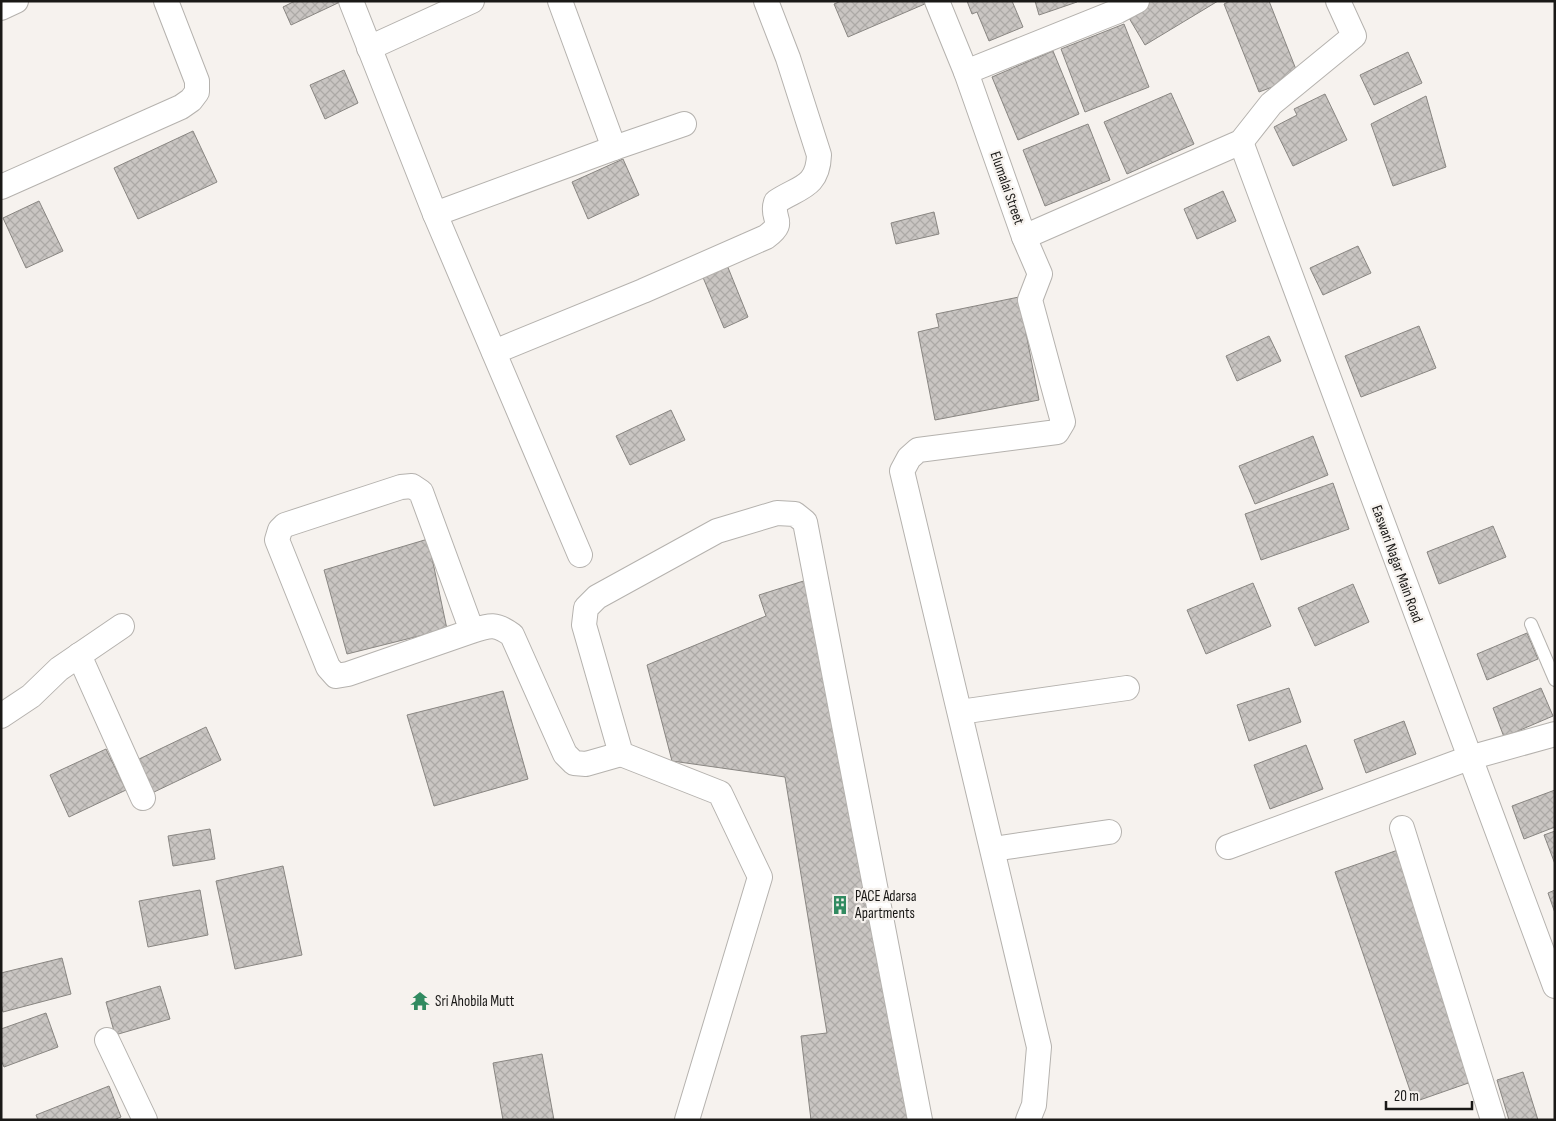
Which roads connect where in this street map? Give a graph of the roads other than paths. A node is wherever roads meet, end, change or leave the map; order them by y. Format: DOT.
graph roads {
  1 [pos="16,1"];
  2 [pos="166,1"];
  3 [pos="351,1"];
  4 [pos="472,1"];
  5 [pos="560,1"];
  6 [pos="766,1"];
  7 [pos="937,1"];
  8 [pos="1137,1"];
  9 [pos="1338,1"];
  10 [pos="1,8"];
  11 [pos="369,48"];
  12 [pos="966,72"];
  13 [pos="684,124"];
  14 [pos="1241,142"];
  15 [pos="614,148"];
  16 [pos="1,188"];
  17 [pos="435,214"];
  18 [pos="1024,237"];
  19 [pos="494,352"];
  20 [pos="580,555"];
  21 [pos="1531,624"];
  22 [pos="122,626"];
  23 [pos="472,631"];
  24 [pos="79,655"];
  25 [pos="1555,680"];
  26 [pos="1127,688"];
  27 [pos="960,712"];
  28 [pos="1,716"];
  29 [pos="1555,734"];
  30 [pos="621,754"];
  31 [pos="1469,758"];
  32 [pos="143,798"];
  33 [pos="1402,828"];
  34 [pos="1109,832"];
  35 [pos="1228,847"];
  36 [pos="993,849"];
  37 [pos="1555,986"];
  38 [pos="107,1040"];
  39 [pos="145,1120"];
  40 [pos="688,1120"];
  41 [pos="920,1120"];
  42 [pos="1028,1120"];
  43 [pos="1493,1120"];
  1 -- 10 [label="street"];
  2 -- 16 [label="street"];
  3 -- 11 [label="street"];
  4 -- 11 [label="street"];
  5 -- 15 [label="street"];
  6 -- 19 [label="street"];
  7 -- 12 [label="street, Elumalai Street"];
  8 -- 12 [label="street"];
  9 -- 14 [label="street"];
  11 -- 17 [label="street"];
  12 -- 18 [label="street, Elumalai Street"];
  13 -- 15 [label="street"];
  14 -- 18 [label="street, Elumalai Street"];
  14 -- 31 [label="street, Easwari Nagar Main Road"];
  15 -- 17 [label="street"];
  17 -- 19 [label="street"];
  18 -- 27 [label="street"];
  19 -- 20 [label="street"];
  21 -- 25 [label="lane"];
  22 -- 24 [label="street"];
  23 -- 23 [label="street"];
  23 -- 30 [label="street"];
  24 -- 28 [label="street"];
  24 -- 32 [label="street"];
  26 -- 27 [label="street"];
  27 -- 36 [label="street"];
  29 -- 31 [label="street"];
  30 -- 40 [label="street"];
  30 -- 41 [label="street"];
  31 -- 35 [label="street"];
  31 -- 37 [label="street, Easwari Nagar Main Road"];
  33 -- 43 [label="street"];
  34 -- 36 [label="street"];
  36 -- 42 [label="street"];
  38 -- 39 [label="street"];
}
